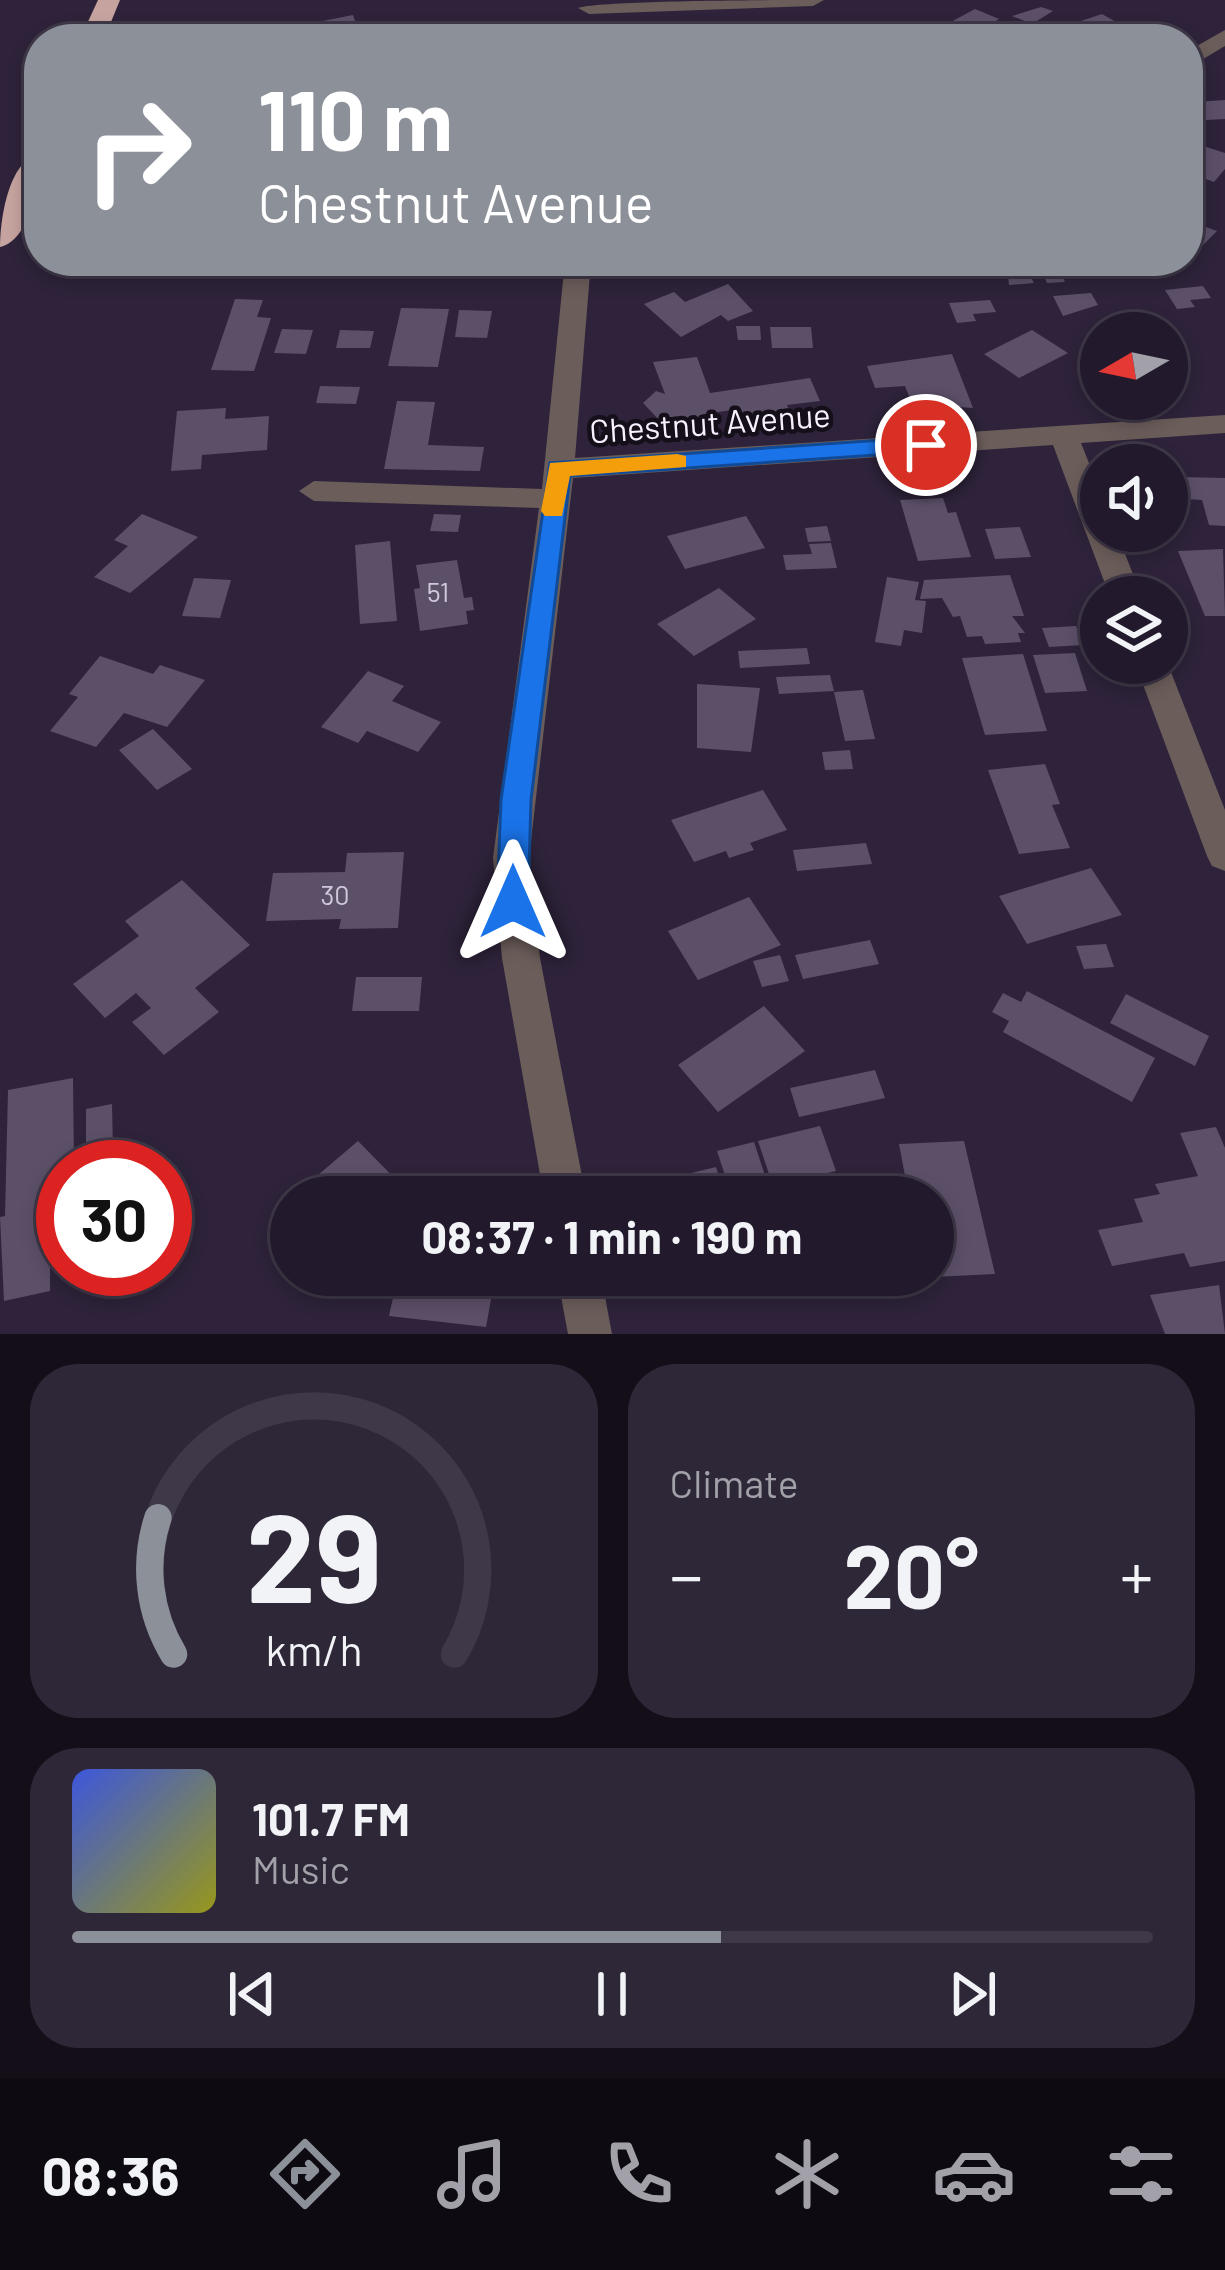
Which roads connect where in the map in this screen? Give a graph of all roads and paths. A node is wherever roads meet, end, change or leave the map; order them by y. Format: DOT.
graph roads {
  1 [pos="813,0"];
  2 [pos="588,4"];
  3 [pos="24,190"];
  4 [pos="0,239"];
  5 [pos="577,276"];
  6 [pos="1225,424"];
  7 [pos="1064,436"];
  8 [pos="557,484"];
  9 [pos="314,491"];
  10 [pos="1118,576"];
  11 [pos="1159,684"];
  12 [pos="1225,856"];
  13 [pos="561,1176"];
  14 [pos="583,1296"];
  15 [pos="590,1334"];
  1 -- 2 [label="street"];
  3 -- 4 [label="highway"];
  5 -- 8 [label="street"];
  6 -- 7 [label="street, Chestnut Avenue"];
  7 -- 8 [label="street, Chestnut Avenue"];
  7 -- 10 [label="street"];
  8 -- 9 [label="street, Chestnut Avenue"];
  8 -- 13 [label="street"];
  11 -- 12 [label="street"];
  14 -- 15 [label="street"];
}
